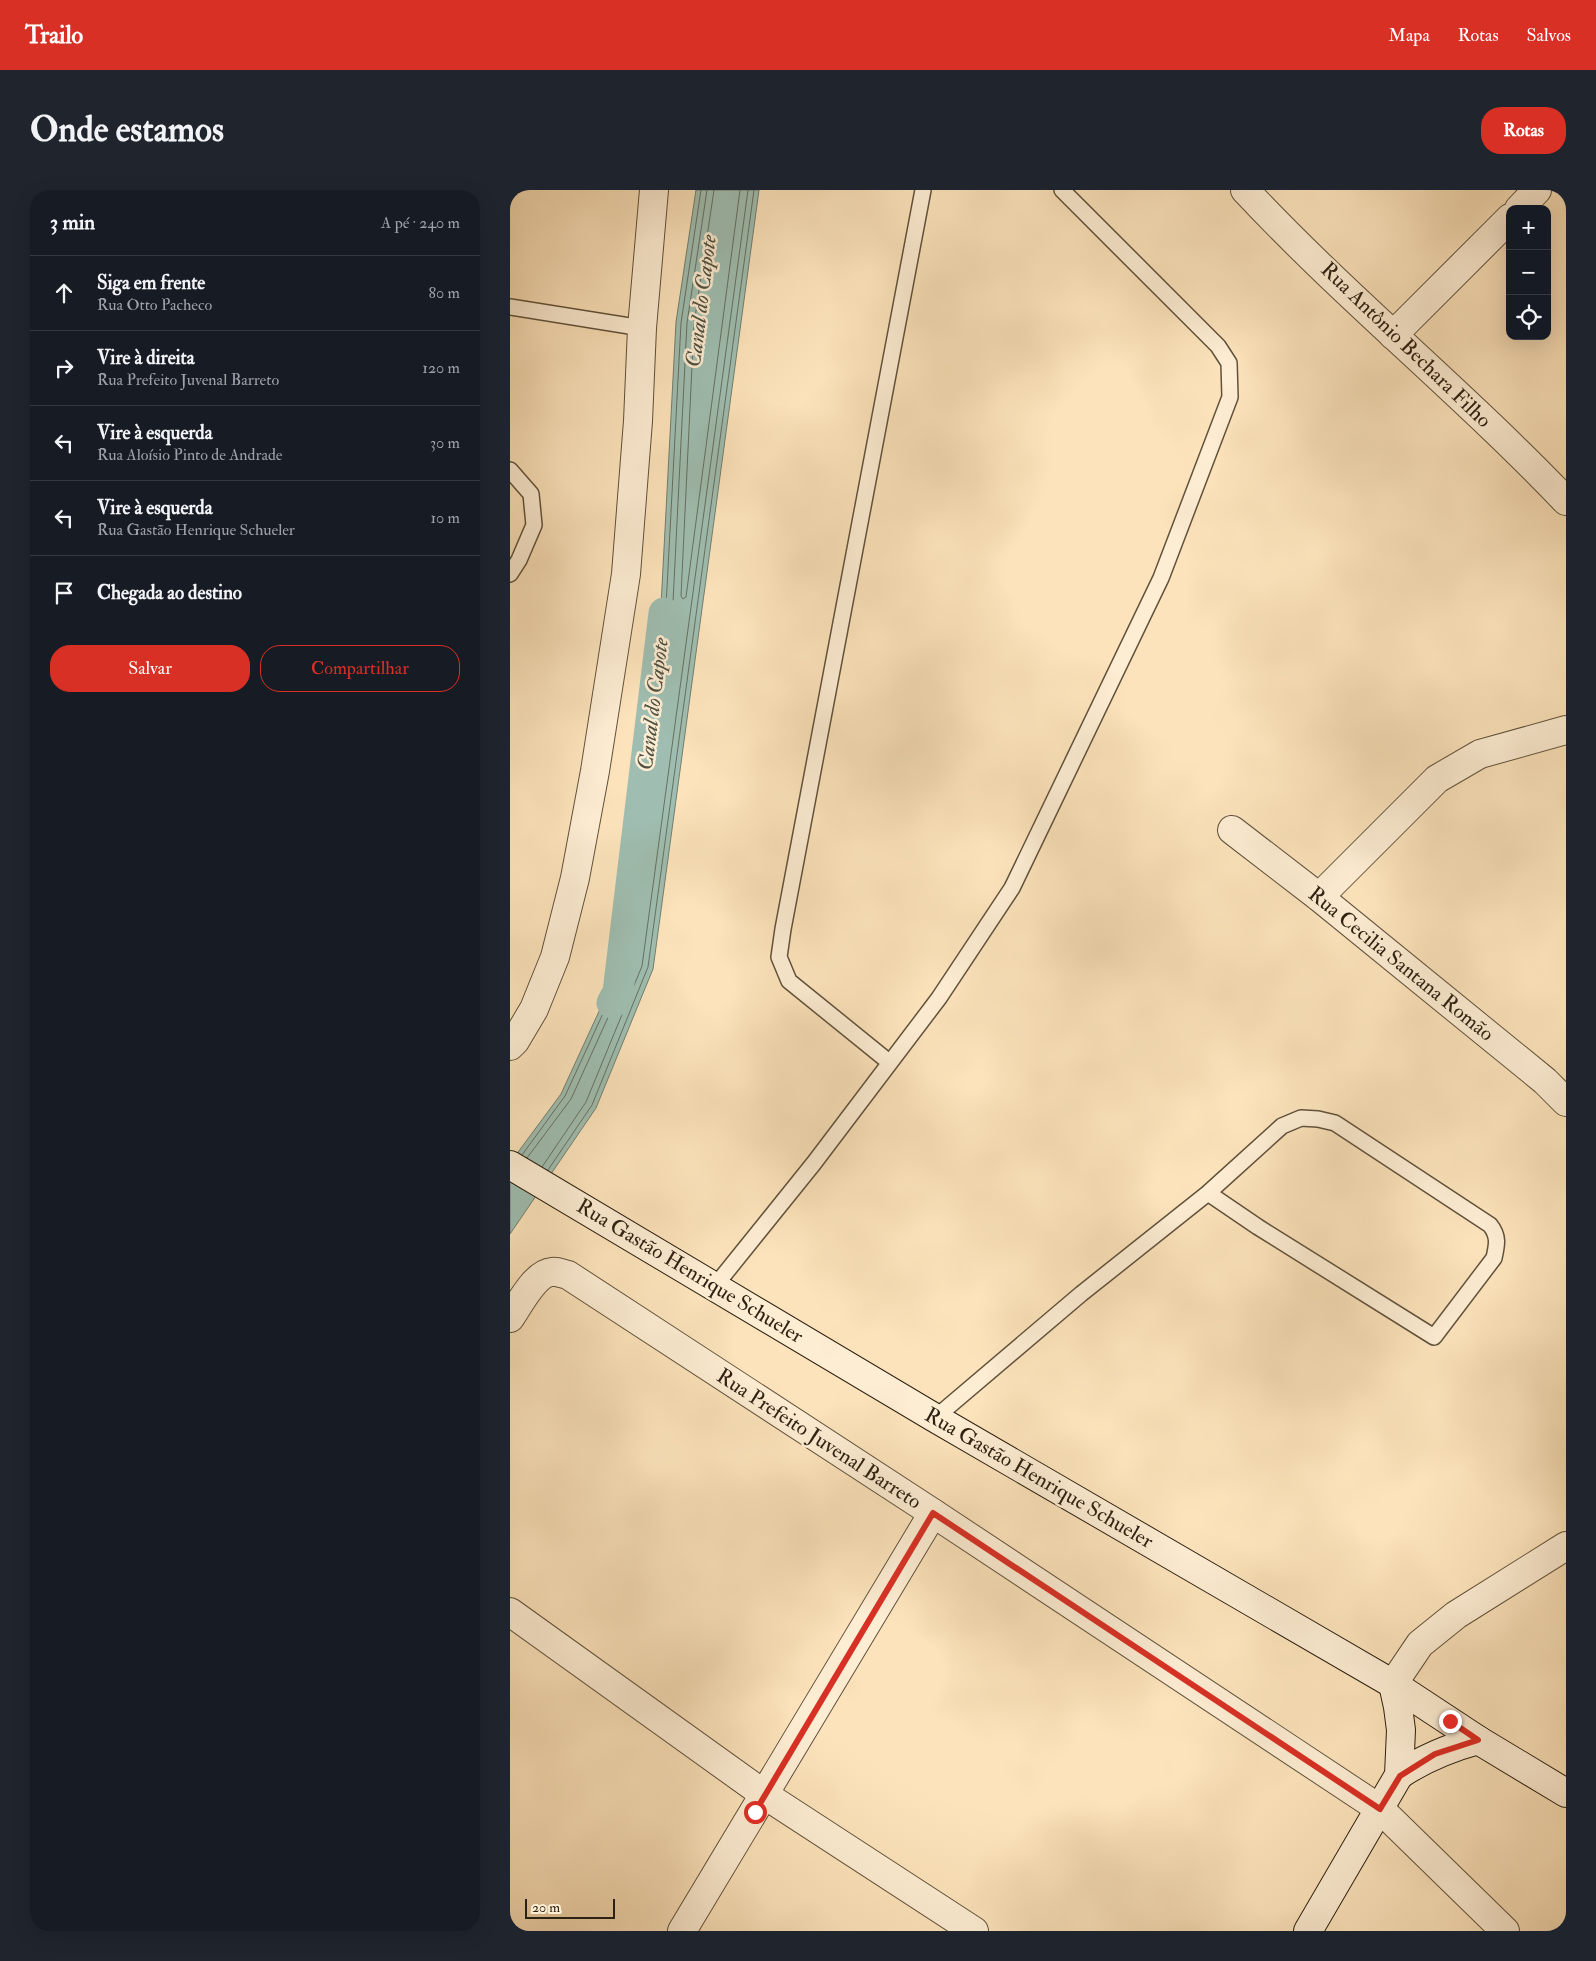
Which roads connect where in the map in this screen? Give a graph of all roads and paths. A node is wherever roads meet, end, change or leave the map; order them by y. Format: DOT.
graph roads {
  1 [pos="654,190"];
  2 [pos="923,190"];
  3 [pos="1062,190"];
  4 [pos="1538,190"];
  5 [pos="1259,195"];
  6 [pos="1523,205"];
  7 [pos="1506,222"];
  8 [pos="510,307"];
  9 [pos="642,328"];
  10 [pos="1393,335"];
  11 [pos="510,470"];
  12 [pos="1566,501"];
  13 [pos="510,574"];
  14 [pos="1566,730"];
  15 [pos="1232,830"];
  16 [pos="1319,897"];
  17 [pos="510,1046"];
  18 [pos="889,1062"];
  19 [pos="1556,1076"];
  20 [pos="1566,1102"];
  21 [pos="510,1164"];
  22 [pos="1208,1194"];
  23 [pos="715,1286"];
  24 [pos="510,1318"];
  25 [pos="935,1418"];
  26 [pos="933,1513"];
  27 [pos="1566,1546"];
  28 [pos="510,1612"];
  29 [pos="1393,1684"];
  30 [pos="1478,1740"];
  31 [pos="1400,1776"];
  32 [pos="1566,1793"];
  33 [pos="765,1795"];
  34 [pos="1380,1809"];
  35 [pos="682,1931"];
  36 [pos="974,1931"];
  37 [pos="1308,1931"];
  38 [pos="1504,1931"];
  1 -- 9 [label="street"];
  2 -- 18 [label="lane"];
  3 -- 18 [label="lane"];
  4 -- 6 [label="street"];
  5 -- 10 [label="street, Rua Antônio Bechara Filho"];
  7 -- 10 [label="street"];
  8 -- 9 [label="lane"];
  9 -- 17 [label="street"];
  10 -- 12 [label="street, Rua Antônio Bechara Filho"];
  11 -- 13 [label="lane"];
  14 -- 16 [label="street"];
  15 -- 16 [label="street, Rua Cecilia Santana Romão"];
  16 -- 19 [label="street, Rua Cecilia Santana Romão"];
  18 -- 23 [label="lane"];
  19 -- 20 [label="street, Rua Cecilia Santana Romão"];
  21 -- 23 [label="street, Rua Gastão Henrique Schueler"];
  22 -- 22 [label="lane"];
  22 -- 25 [label="lane"];
  23 -- 25 [label="street, Rua Gastão Henrique Schueler"];
  24 -- 26 [label="street, Rua Prefeito Juvenal Barreto"];
  25 -- 29 [label="street, Rua Gastão Henrique Schueler"];
  26 -- 33 [label="street"];
  26 -- 34 [label="street, Rua Prefeito Juvenal Barreto"];
  27 -- 29 [label="street"];
  28 -- 33 [label="street"];
  29 -- 30 [label="street, Rua Gastão Henrique Schueler"];
  29 -- 31 [label="street"];
  30 -- 31 [label="street"];
  30 -- 32 [label="street, Rua Gastão Henrique Schueler"];
  31 -- 34 [label="street"];
  33 -- 35 [label="street"];
  33 -- 36 [label="street"];
  34 -- 37 [label="street"];
  34 -- 38 [label="street, Rua Prefeito Juvenal Barreto"];
}
